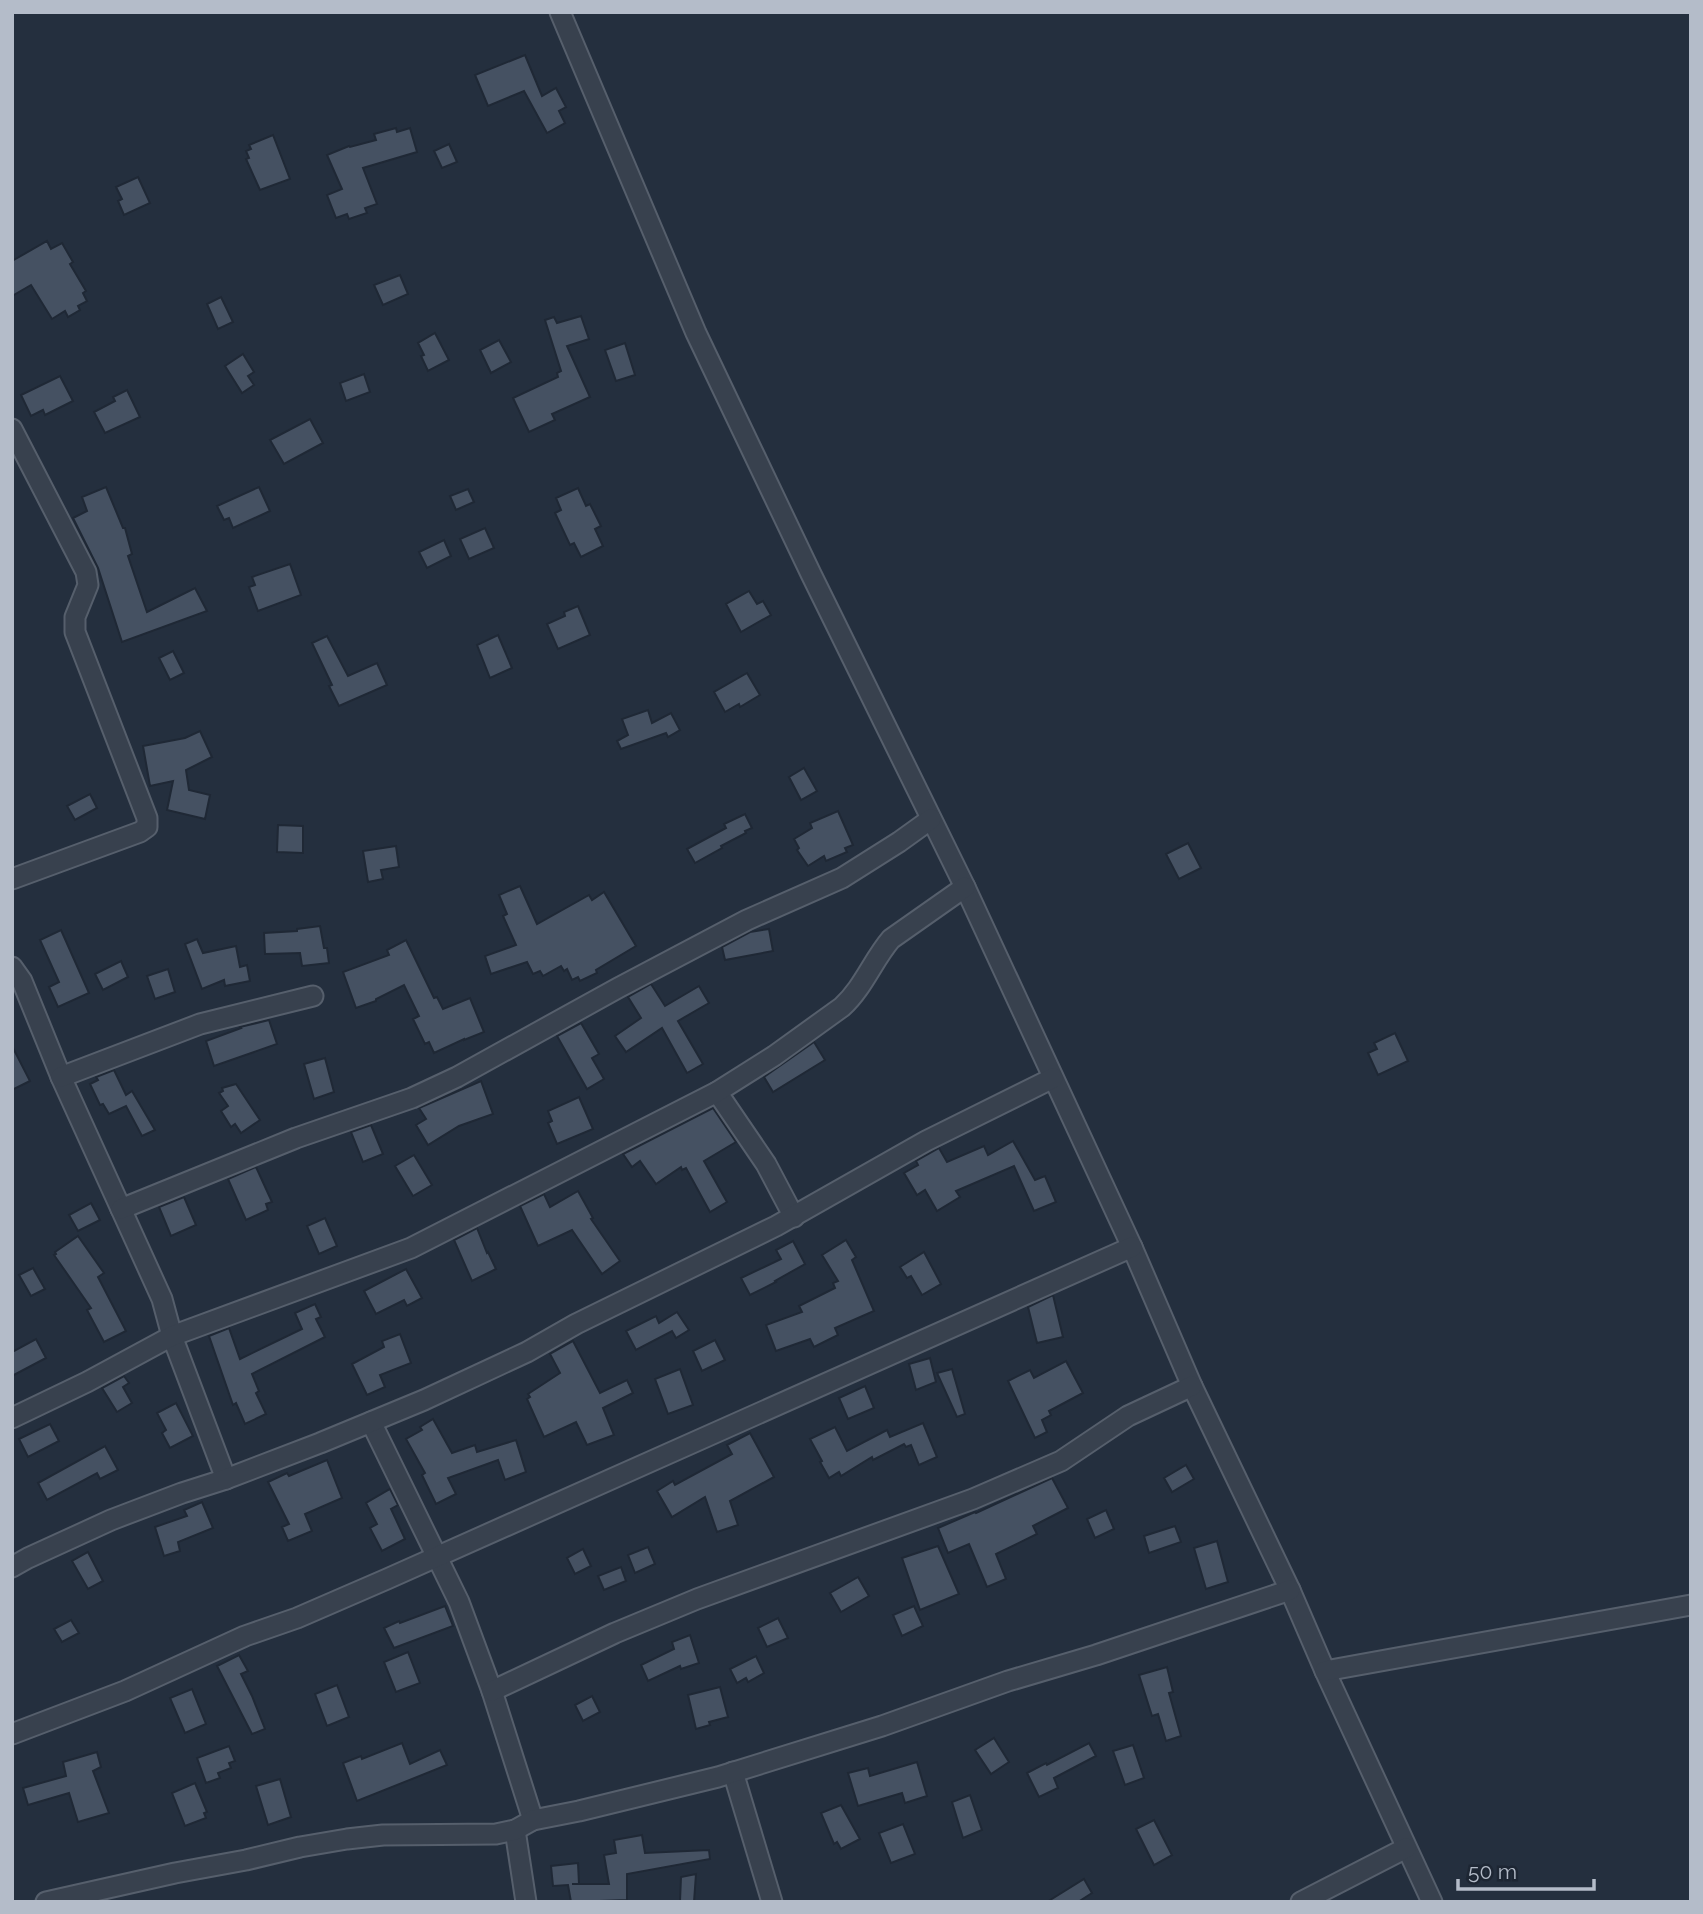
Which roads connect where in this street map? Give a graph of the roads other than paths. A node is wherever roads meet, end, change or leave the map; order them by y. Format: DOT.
graph roads {
  1 [pos="560,12"];
  2 [pos="12,429"];
  3 [pos="931,819"];
  4 [pos="12,879"];
  5 [pos="965,887"];
  6 [pos="12,967"];
  7 [pos="313,996"];
  8 [pos="61,1077"];
  9 [pos="1053,1078"];
  10 [pos="717,1092"];
  11 [pos="121,1209"];
  12 [pos="794,1217"];
  13 [pos="1132,1247"];
  14 [pos="172,1336"];
  15 [pos="1192,1386"];
  16 [pos="12,1418"];
  17 [pos="371,1422"];
  18 [pos="226,1479"];
  19 [pos="438,1556"];
  20 [pos="12,1567"];
  21 [pos="1290,1590"];
  22 [pos="1691,1605"];
  23 [pos="1325,1671"];
  24 [pos="492,1691"];
  25 [pos="12,1734"];
  26 [pos="733,1772"];
  27 [pos="533,1820"];
  28 [pos="515,1830"];
  29 [pos="1406,1848"];
  30 [pos="46,1902"];
  31 [pos="526,1902"];
  32 [pos="772,1902"];
  33 [pos="1301,1902"];
  34 [pos="1432,1902"];
  1 -- 3 [label="street"];
  2 -- 4 [label="street"];
  3 -- 5 [label="street"];
  3 -- 11 [label="street"];
  5 -- 9 [label="street"];
  5 -- 10 [label="street"];
  6 -- 8 [label="street"];
  7 -- 8 [label="street"];
  8 -- 11 [label="street"];
  9 -- 12 [label="street"];
  9 -- 13 [label="street"];
  10 -- 12 [label="street"];
  10 -- 14 [label="street"];
  11 -- 14 [label="street"];
  12 -- 17 [label="street"];
  13 -- 15 [label="street"];
  13 -- 19 [label="street"];
  14 -- 16 [label="street"];
  14 -- 18 [label="street"];
  15 -- 21 [label="street"];
  15 -- 24 [label="street"];
  17 -- 18 [label="street"];
  17 -- 19 [label="street"];
  18 -- 20 [label="street"];
  19 -- 24 [label="street"];
  19 -- 25 [label="street"];
  21 -- 23 [label="street"];
  21 -- 26 [label="street"];
  22 -- 23 [label="street"];
  23 -- 29 [label="street"];
  24 -- 27 [label="street"];
  26 -- 27 [label="street"];
  26 -- 32 [label="street"];
  27 -- 28 [label="street"];
  28 -- 30 [label="street"];
  28 -- 31 [label="street"];
  29 -- 33 [label="street"];
  29 -- 34 [label="street"];
}
